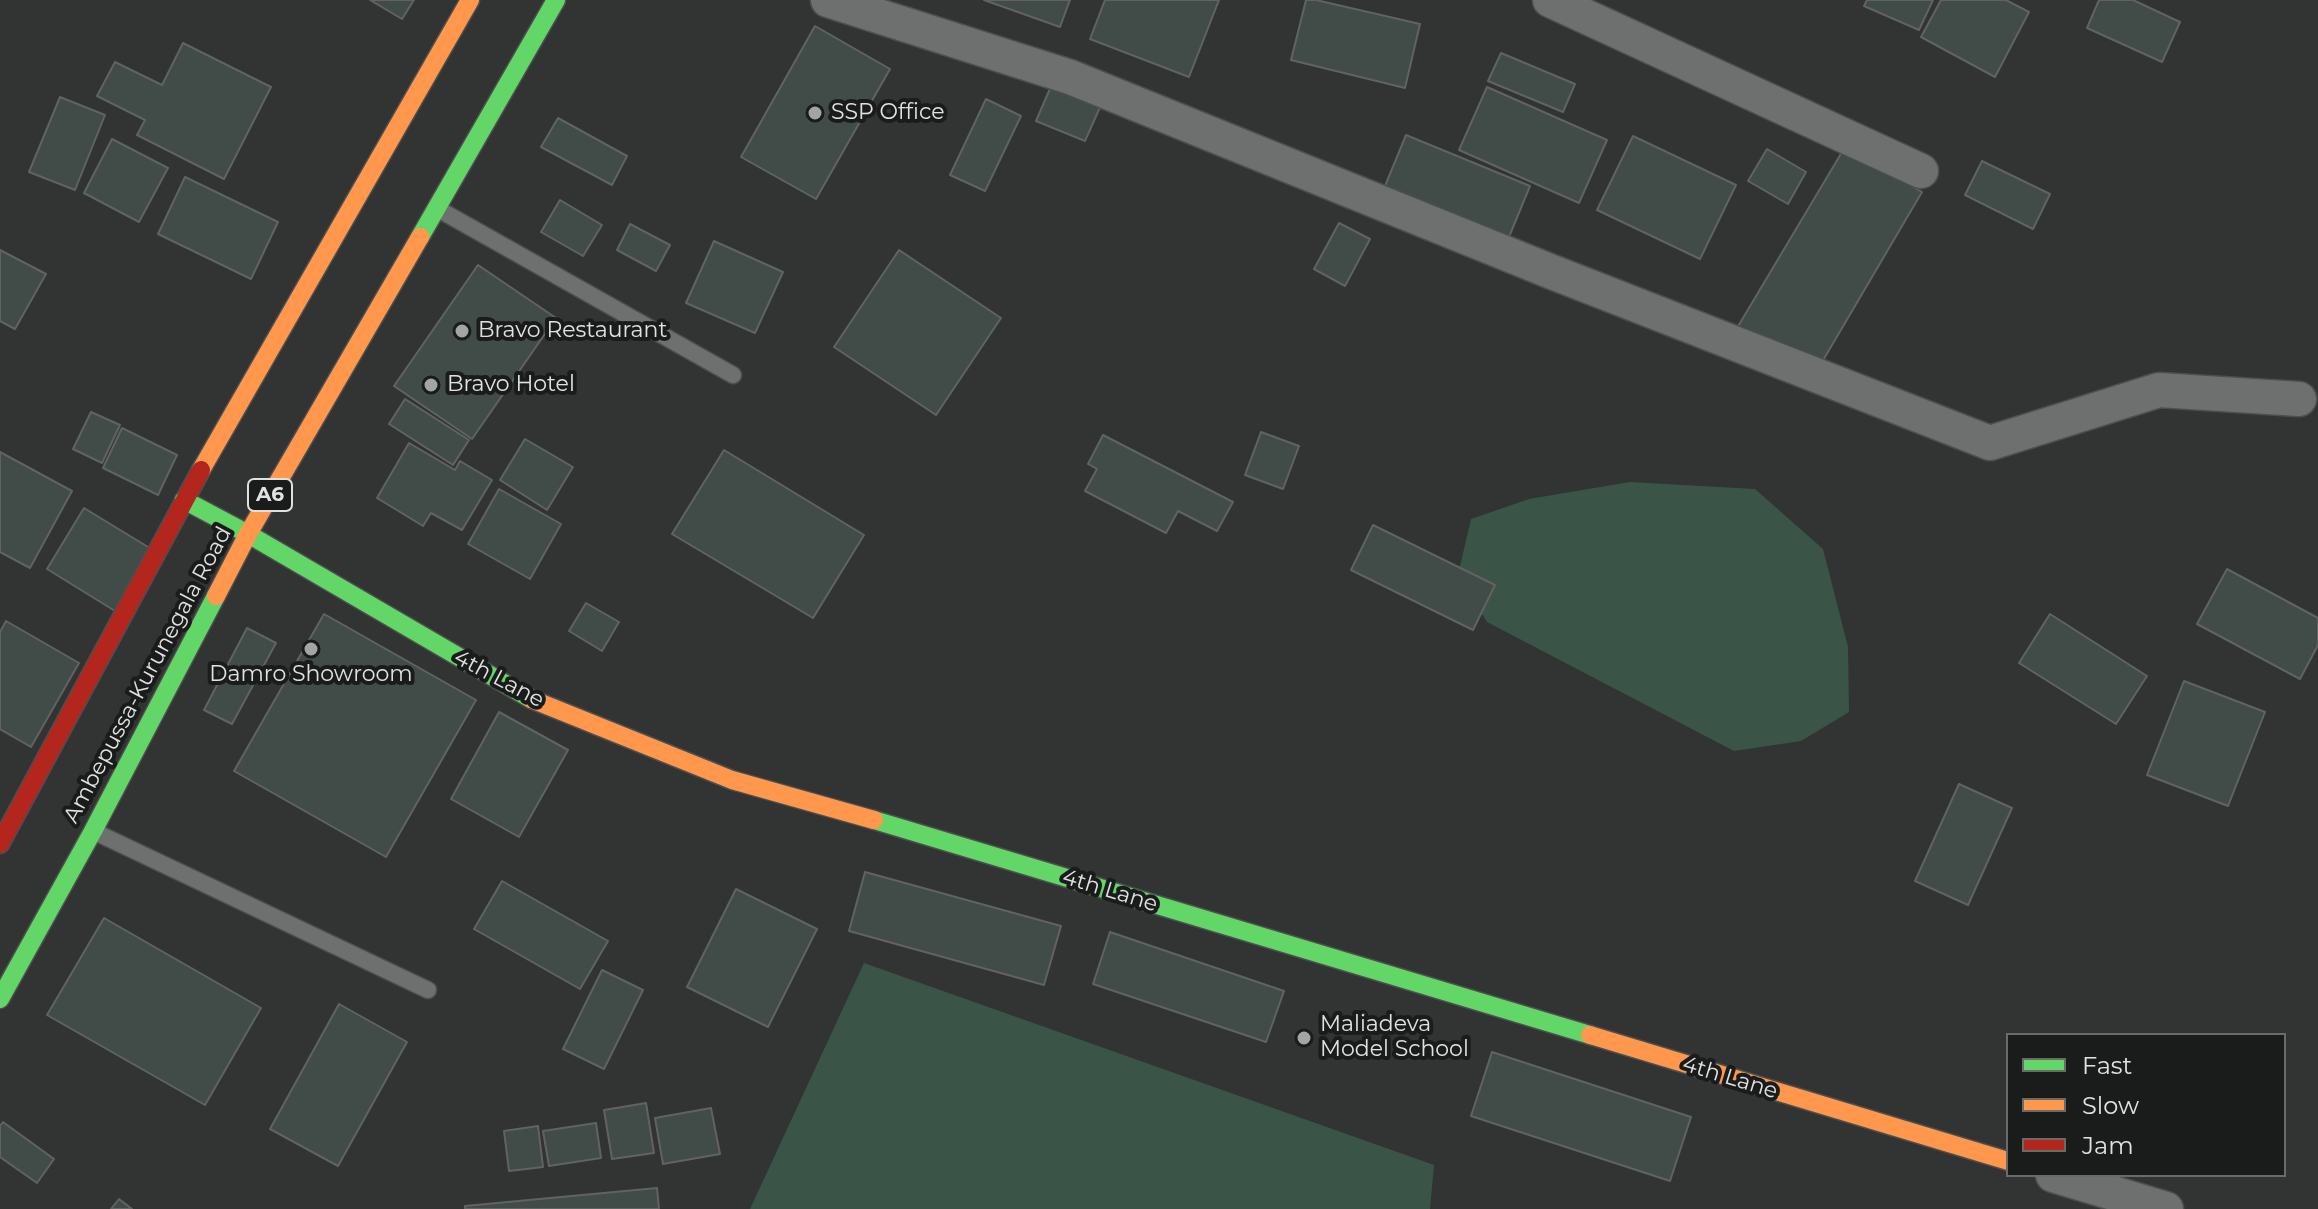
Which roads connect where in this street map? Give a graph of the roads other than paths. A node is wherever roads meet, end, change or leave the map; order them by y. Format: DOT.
graph roads {
  1 [pos="470,0"];
  2 [pos="556,0"];
  3 [pos="828,0"];
  4 [pos="1550,0"];
  5 [pos="1921,171"];
  6 [pos="436,208"];
  7 [pos="733,375"];
  8 [pos="2299,399"];
  9 [pos="184,500"];
  10 [pos="248,534"];
  11 [pos="93,831"];
  12 [pos="0,844"];
  13 [pos="428,990"];
  14 [pos="0,999"];
  15 [pos="2006,1160"];
  16 [pos="2060,1177"];
  17 [pos="2166,1209"];
  1 -- 9 [label="main road"];
  2 -- 6 [label="main road, Ambepussa-Kurunegala Road / A6"];
  3 -- 8 [label="street"];
  4 -- 5 [label="street"];
  6 -- 7 [label="lane"];
  6 -- 10 [label="main road, Ambepussa-Kurunegala Road / A6"];
  9 -- 10 [label="main road, 4th Lane"];
  9 -- 12 [label="main road"];
  10 -- 11 [label="main road, Ambepussa-Kurunegala Road / A6"];
  10 -- 15 [label="main road, 4th Lane"];
  11 -- 13 [label="lane"];
  11 -- 14 [label="main road, Ambepussa-Kurunegala Road / A6"];
  16 -- 17 [label="street"];
}
